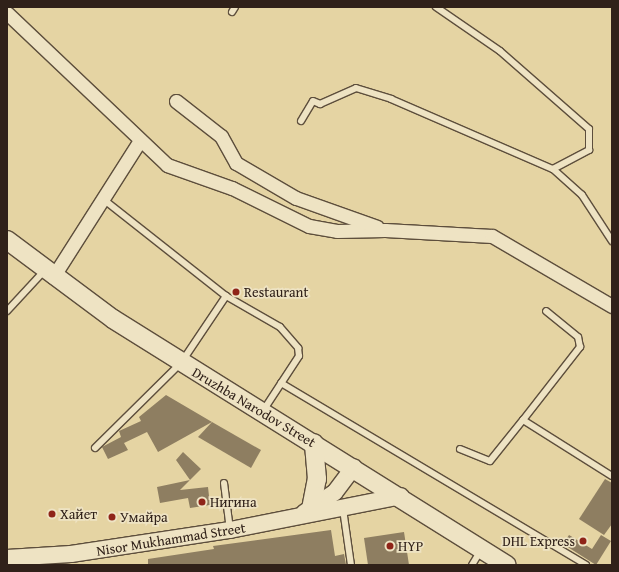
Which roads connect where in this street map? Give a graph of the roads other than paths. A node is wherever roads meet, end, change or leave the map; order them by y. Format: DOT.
graph roads {
  1 [pos="436,7"];
  2 [pos="7,13"];
  3 [pos="176,101"];
  4 [pos="301,121"];
  5 [pos="139,142"];
  6 [pos="553,169"];
  7 [pos="103,199"];
  8 [pos="385,230"];
  9 [pos="7,240"];
  10 [pos="612,241"];
  11 [pos="49,273"];
  12 [pos="226,296"];
  13 [pos="612,306"];
  14 [pos="7,311"];
  15 [pos="546,311"];
  16 [pos="180,363"];
  17 [pos="281,383"];
  18 [pos="262,412"];
  19 [pos="523,420"];
  20 [pos="314,443"];
  21 [pos="95,448"];
  22 [pos="460,449"];
  23 [pos="354,468"];
  24 [pos="612,476"];
  25 [pos="224,483"];
  26 [pos="401,496"];
  27 [pos="312,509"];
  28 [pos="343,509"];
  29 [pos="286,521"];
  30 [pos="230,530"];
  31 [pos="481,548"];
  32 [pos="7,558"];
  33 [pos="72,560"];
  34 [pos="351,565"];
  35 [pos="472,565"];
  36 [pos="507,565"];
  37 [pos="586,565"];
  1 -- 6 [label="lane"];
  2 -- 5 [label="street"];
  3 -- 8 [label="street"];
  4 -- 6 [label="lane"];
  5 -- 7 [label="street"];
  5 -- 8 [label="street"];
  6 -- 10 [label="lane"];
  7 -- 11 [label="street"];
  7 -- 12 [label="lane"];
  8 -- 13 [label="street"];
  9 -- 11 [label="main road, Druzhba Narodov Street"];
  11 -- 14 [label="lane"];
  11 -- 16 [label="main road, Druzhba Narodov Street"];
  12 -- 16 [label="lane"];
  12 -- 17 [label="lane"];
  15 -- 19 [label="lane"];
  16 -- 18 [label="main road, Druzhba Narodov Street"];
  16 -- 21 [label="lane"];
  17 -- 18 [label="lane"];
  17 -- 37 [label="lane"];
  18 -- 20 [label="main road, Druzhba Narodov Street"];
  19 -- 22 [label="lane"];
  19 -- 24 [label="lane"];
  20 -- 23 [label="main road, Druzhba Narodov Street"];
  20 -- 27 [label="main road"];
  23 -- 26 [label="main road, Druzhba Narodov Street"];
  23 -- 27 [label="street, Nisor Mukhammad Street"];
  25 -- 30 [label="lane"];
  26 -- 28 [label="street, Nisor Mukhammad Street"];
  26 -- 31 [label="main road, Druzhba Narodov Street"];
  27 -- 29 [label="street, Nisor Mukhammad Street"];
  28 -- 29 [label="street, Nisor Mukhammad Street"];
  28 -- 34 [label="lane"];
  29 -- 30 [label="street, Nisor Mukhammad Street"];
  30 -- 33 [label="street, Nisor Mukhammad Street"];
  31 -- 35 [label="lane"];
  31 -- 36 [label="main road, Druzhba Narodov Street"];
  32 -- 33 [label="street, Nisor Mukhammad Street"];
}
